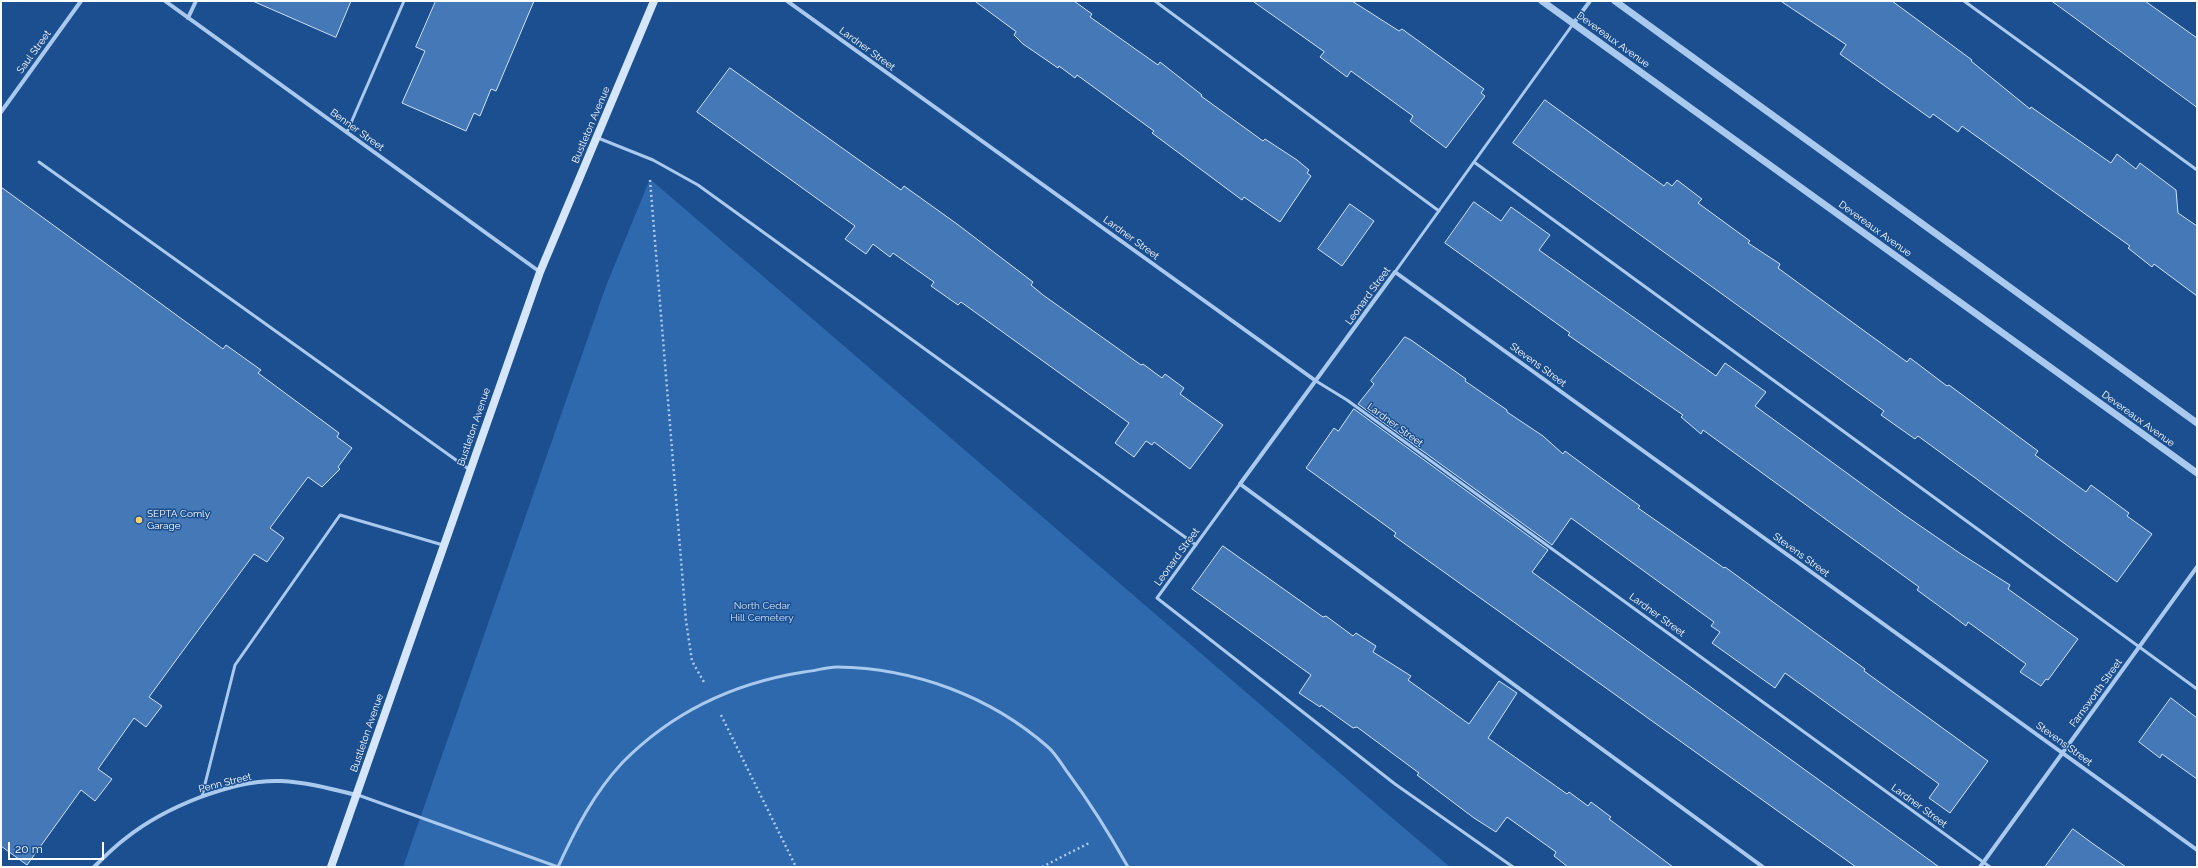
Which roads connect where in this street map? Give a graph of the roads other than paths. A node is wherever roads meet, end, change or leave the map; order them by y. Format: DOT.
graph roads {
  1 [pos="81,1"];
  2 [pos="165,1"];
  3 [pos="196,1"];
  4 [pos="404,1"];
  5 [pos="654,1"];
  6 [pos="787,1"];
  7 [pos="1156,1"];
  8 [pos="1542,1"];
  9 [pos="1590,1"];
  10 [pos="1615,1"];
  11 [pos="1964,1"];
  12 [pos="188,18"];
  13 [pos="1573,24"];
  14 [pos="1,112"];
  15 [pos="347,132"];
  16 [pos="596,137"];
  17 [pos="40,162"];
  18 [pos="1474,162"];
  19 [pos="2197,170"];
  20 [pos="1439,211"];
  21 [pos="540,272"];
  22 [pos="1395,272"];
  23 [pos="1316,381"];
  24 [pos="2197,423"];
  25 [pos="470,470"];
  26 [pos="2197,473"];
  27 [pos="1240,484"];
  28 [pos="444,545"];
  29 [pos="1196,545"];
  30 [pos="2197,567"];
  31 [pos="2139,648"];
  32 [pos="2197,689"];
  33 [pos="2062,753"];
  34 [pos="356,795"];
  35 [pos="202,796"];
  36 [pos="2197,850"];
  37 [pos="1984,862"];
  38 [pos="94,867"];
  39 [pos="331,867"];
  40 [pos="558,867"];
  41 [pos="1128,867"];
  42 [pos="1513,867"];
  43 [pos="1763,867"];
  44 [pos="1980,867"];
  45 [pos="1990,867"];
  1 -- 14 [label="street, Saul Street"];
  2 -- 12 [label="street, Benner Street"];
  3 -- 12 [label="street"];
  4 -- 15 [label="lane"];
  5 -- 16 [label="main road, Bustleton Avenue"];
  6 -- 23 [label="street, Lardner Street"];
  7 -- 20 [label="lane"];
  8 -- 13 [label="street, Devereaux Avenue"];
  9 -- 13 [label="street, Leonard Street"];
  10 -- 24 [label="street"];
  11 -- 19 [label="lane"];
  12 -- 15 [label="street, Benner Street"];
  13 -- 18 [label="lane, Leonard Street"];
  13 -- 26 [label="street, Devereaux Avenue"];
  15 -- 21 [label="street, Benner Street"];
  16 -- 21 [label="main road, Bustleton Avenue"];
  16 -- 29 [label="lane"];
  17 -- 25 [label="lane"];
  18 -- 20 [label="lane, Leonard Street"];
  18 -- 31 [label="lane"];
  20 -- 22 [label="lane, Leonard Street"];
  21 -- 25 [label="main road, Bustleton Avenue"];
  22 -- 23 [label="street, Leonard Street"];
  22 -- 33 [label="street, Stevens Street"];
  23 -- 27 [label="street, Leonard Street"];
  23 -- 37 [label="lane, Lardner Street"];
  25 -- 28 [label="main road, Bustleton Avenue"];
  27 -- 29 [label="lane, Leonard Street"];
  27 -- 43 [label="street"];
  28 -- 34 [label="main road, Bustleton Avenue"];
  28 -- 35 [label="lane"];
  29 -- 42 [label="lane, Leonard Street"];
  30 -- 31 [label="street, Farnsworth Street"];
  31 -- 32 [label="lane"];
  31 -- 33 [label="street, Farnsworth Street"];
  33 -- 36 [label="street, Stevens Street"];
  33 -- 37 [label="street, Farnsworth Street"];
  34 -- 35 [label="street, Penn Street"];
  34 -- 39 [label="main road, Bustleton Avenue"];
  34 -- 40 [label="lane"];
  35 -- 38 [label="street, Penn Street"];
  37 -- 44 [label="street, Farnsworth Street"];
  37 -- 45 [label="lane, Lardner Street"];
  40 -- 41 [label="lane"];
}
